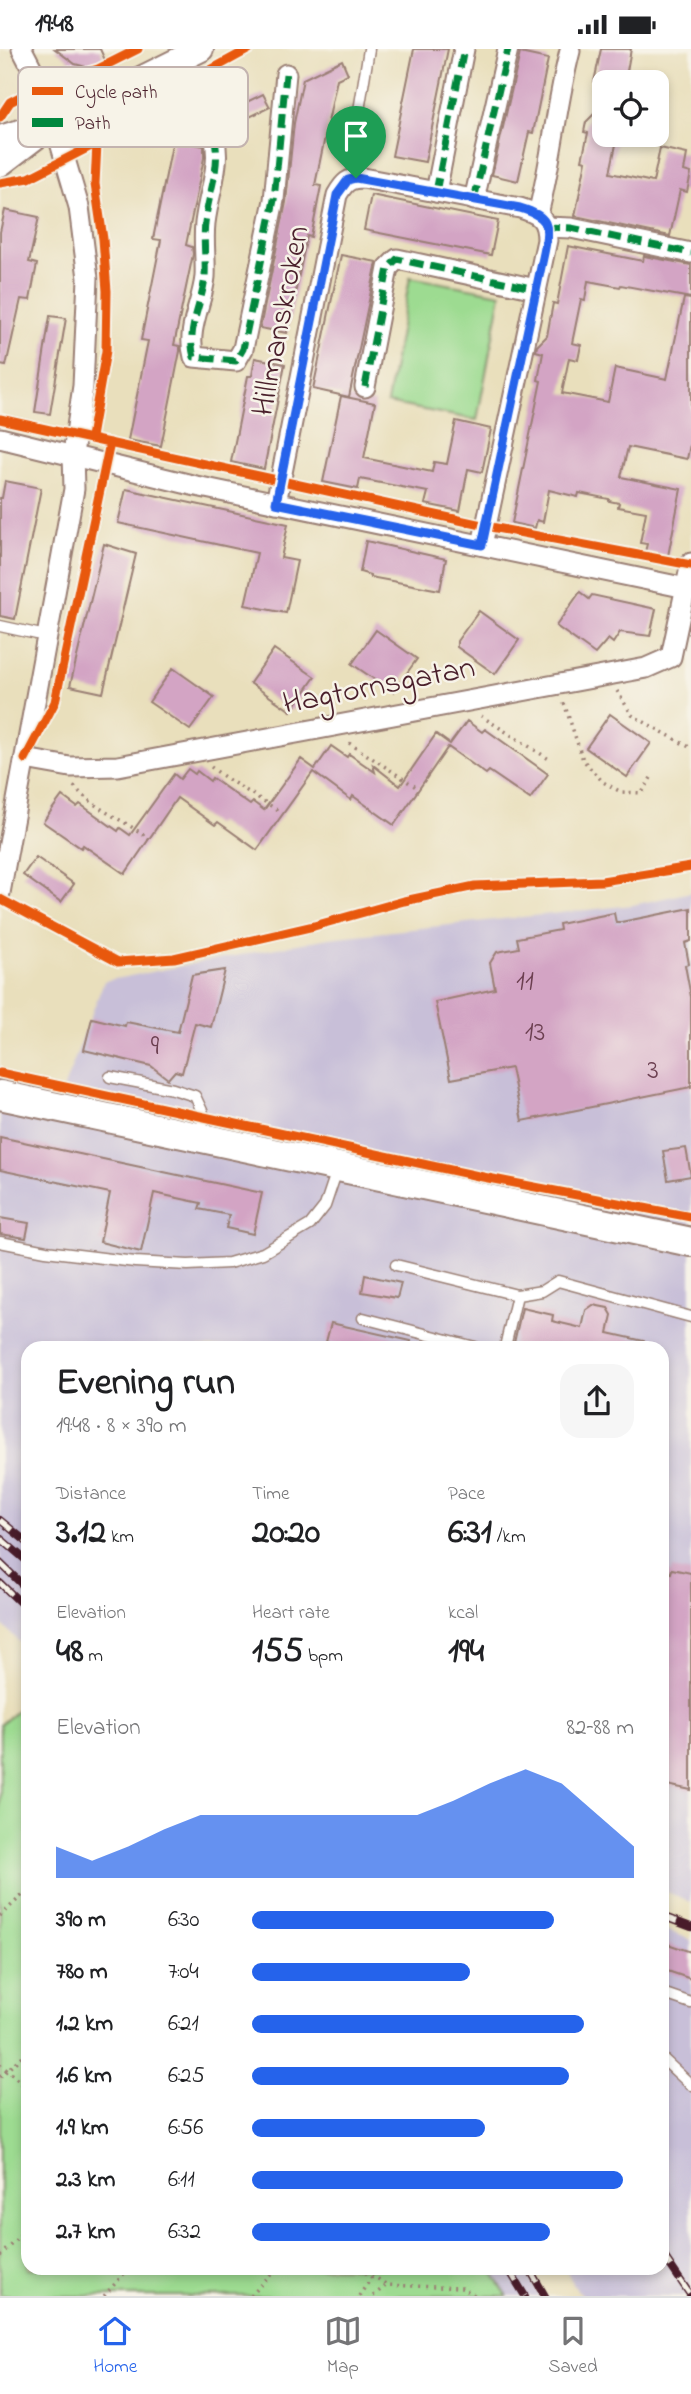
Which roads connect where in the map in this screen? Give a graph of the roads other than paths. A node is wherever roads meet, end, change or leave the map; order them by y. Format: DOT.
graph roads {
  1 [pos="22,49"];
  2 [pos="201,49"];
  3 [pos="369,49"];
  4 [pos="464,49"];
  5 [pos="508,49"];
  6 [pos="570,51"];
  7 [pos="31,67"];
  8 [pos="165,67"];
  9 [pos="286,74"];
  10 [pos="18,133"];
  11 [pos="0,138"];
  12 [pos="22,147"];
  13 [pos="61,147"];
  14 [pos="217,147"];
  15 [pos="0,164"];
  16 [pos="356,178"];
  17 [pos="436,192"];
  18 [pos="474,200"];
  19 [pos="542,221"];
  20 [pos="691,253"];
  21 [pos="536,289"];
  22 [pos="365,387"];
  23 [pos="0,438"];
  24 [pos="73,454"];
  25 [pos="276,503"];
  26 [pos="482,545"];
  27 [pos="691,563"];
  28 [pos="689,588"];
  29 [pos="0,627"];
  30 [pos="46,636"];
  31 [pos="25,759"];
  32 [pos="0,893"];
  33 [pos="110,1077"];
  34 [pos="0,1095"];
  35 [pos="202,1137"];
  36 [pos="338,1167"];
  37 [pos="0,1242"];
  38 [pos="691,1242"];
  39 [pos="396,1265"];
  40 [pos="517,1295"];
  41 [pos="691,1317"];
  42 [pos="363,1318"];
  43 [pos="452,1341"];
  44 [pos="506,1341"];
  45 [pos="669,1995"];
  46 [pos="691,2003"];
  47 [pos="669,2065"];
  48 [pos="691,2085"];
  1 -- 7 [label="street"];
  2 -- 8 [label="street"];
  3 -- 16 [label="lane"];
  4 -- 17 [label="street"];
  5 -- 18 [label="street"];
  6 -- 19 [label="street"];
  9 -- 14 [label="street"];
  10 -- 11 [label="street"];
  12 -- 15 [label="street"];
  13 -- 24 [label="street"];
  16 -- 17 [label="street"];
  16 -- 25 [label="street, Hillmanskroken"];
  17 -- 18 [label="street"];
  18 -- 19 [label="street"];
  19 -- 20 [label="street"];
  19 -- 21 [label="street"];
  21 -- 22 [label="street"];
  21 -- 26 [label="street"];
  23 -- 24 [label="street"];
  24 -- 25 [label="street"];
  24 -- 30 [label="street"];
  25 -- 26 [label="street"];
  26 -- 28 [label="street"];
  27 -- 28 [label="street"];
  28 -- 31 [label="street, Hagtornsgatan"];
  29 -- 30 [label="lane"];
  30 -- 31 [label="street"];
  31 -- 32 [label="street"];
  33 -- 35 [label="lane"];
  34 -- 35 [label="main road"];
  35 -- 36 [label="main road"];
  36 -- 37 [label="lane"];
  36 -- 38 [label="main road"];
  39 -- 40 [label="lane"];
  40 -- 41 [label="lane"];
  40 -- 44 [label="lane"];
  42 -- 43 [label="lane"];
  45 -- 46 [label="lane"];
  47 -- 48 [label="lane"];
}
